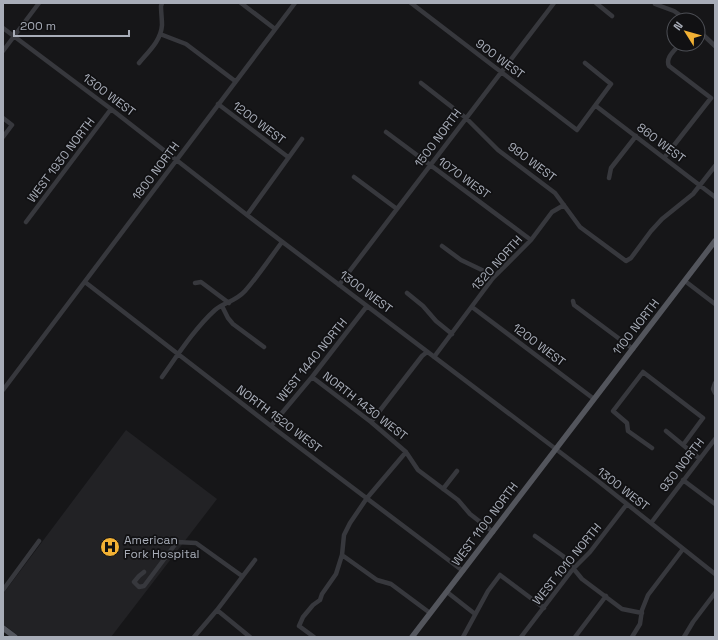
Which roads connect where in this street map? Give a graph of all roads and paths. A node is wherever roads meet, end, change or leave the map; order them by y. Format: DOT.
graph roads {
  1 [pos="39,3"];
  2 [pos="162,3"];
  3 [pos="241,3"];
  4 [pos="295,3"];
  5 [pos="412,3"];
  6 [pos="554,3"];
  7 [pos="596,3"];
  8 [pos="655,4"];
  9 [pos="675,12"];
  10 [pos="612,16"];
  11 [pos="3,28"];
  12 [pos="275,29"];
  13 [pos="160,34"];
  14 [pos="14,37"];
  15 [pos="706,38"];
  16 [pos="715,46"];
  17 [pos="3,51"];
  18 [pos="673,52"];
  19 [pos="139,63"];
  20 [pos="585,63"];
  21 [pos="500,72"];
  22 [pos="235,82"];
  23 [pos="421,83"];
  24 [pos="218,104"];
  25 [pos="596,106"];
  26 [pos="111,109"];
  27 [pos="3,118"];
  28 [pos="466,118"];
  29 [pos="386,132"];
  30 [pos="636,136"];
  31 [pos="3,138"];
  32 [pos="302,139"];
  33 [pos="288,157"];
  34 [pos="664,158"];
  35 [pos="177,160"];
  36 [pos="430,165"];
  37 [pos="715,166"];
  38 [pos="354,177"];
  39 [pos="610,178"];
  40 [pos="700,185"];
  41 [pos="715,197"];
  42 [pos="564,205"];
  43 [pos="397,209"];
  44 [pos="247,216"];
  45 [pos="26,222"];
  46 [pos="531,240"];
  47 [pos="715,241"];
  48 [pos="282,242"];
  49 [pos="442,246"];
  50 [pos="493,278"];
  51 [pos="685,281"];
  52 [pos="85,282"];
  53 [pos="195,283"];
  54 [pos="340,285"];
  55 [pos="407,294"];
  56 [pos="573,301"];
  57 [pos="229,303"];
  58 [pos="715,304"];
  59 [pos="222,306"];
  60 [pos="367,306"];
  61 [pos="472,307"];
  62 [pos="452,334"];
  63 [pos="264,347"];
  64 [pos="633,349"];
  65 [pos="427,352"];
  66 [pos="178,354"];
  67 [pos="434,357"];
  68 [pos="162,377"];
  69 [pos="312,377"];
  70 [pos="715,383"];
  71 [pos="3,390"];
  72 [pos="715,393"];
  73 [pos="594,399"];
  74 [pos="371,422"];
  75 [pos="574,425"];
  76 [pos="271,426"];
  77 [pos="666,431"];
  78 [pos="715,439"];
  79 [pos="683,445"];
  80 [pos="652,448"];
  81 [pos="555,450"];
  82 [pos="406,452"];
  83 [pos="700,459"];
  84 [pos="457,471"];
  85 [pos="683,480"];
  86 [pos="443,489"];
  87 [pos="367,498"];
  88 [pos="628,504"];
  89 [pos="715,504"];
  90 [pos="651,523"];
  91 [pos="493,532"];
  92 [pos="535,536"];
  93 [pos="39,541"];
  94 [pos="683,549"];
  95 [pos="342,555"];
  96 [pos="255,560"];
  97 [pos="573,569"];
  98 [pos="463,571"];
  99 [pos="144,572"];
  100 [pos="715,574"];
  101 [pos="242,576"];
  102 [pos="3,590"];
  103 [pos="446,592"];
  104 [pos="715,593"];
  105 [pos="606,596"];
  106 [pos="544,608"];
  107 [pos="217,610"];
  108 [pos="430,613"];
  109 [pos="642,613"];
  110 [pos="475,614"];
  111 [pos="3,628"];
  112 [pos="634,636"];
  113 [pos="15,637"];
  114 [pos="194,637"];
  115 [pos="250,637"];
  116 [pos="314,637"];
  117 [pos="412,637"];
  118 [pos="463,637"];
  119 [pos="521,637"];
  120 [pos="575,637"];
  121 [pos="684,637"];
  1 -- 14 [label="street"];
  2 -- 13 [label="street"];
  3 -- 12 [label="street"];
  4 -- 12 [label="street, 1800 NORTH"];
  5 -- 21 [label="street, 900 WEST"];
  6 -- 21 [label="street, 1500 NORTH"];
  7 -- 10 [label="street"];
  8 -- 9 [label="street"];
  11 -- 14 [label="street, 1300 WEST"];
  12 -- 22 [label="street, 1800 NORTH"];
  13 -- 19 [label="street"];
  13 -- 22 [label="street"];
  14 -- 17 [label="street"];
  14 -- 26 [label="street, 1300 WEST"];
  15 -- 16 [label="street"];
  18 -- 34 [label="street"];
  20 -- 25 [label="street"];
  21 -- 25 [label="street, 900 WEST"];
  21 -- 28 [label="street, 1500 NORTH"];
  22 -- 24 [label="street, 1800 NORTH"];
  23 -- 28 [label="street, 990 WEST"];
  24 -- 33 [label="street, 1200 WEST"];
  24 -- 35 [label="street, 1800 NORTH"];
  25 -- 30 [label="street, 860 WEST"];
  26 -- 35 [label="street, 1300 WEST"];
  26 -- 45 [label="street, WEST 1930 NORTH"];
  27 -- 31 [label="street"];
  28 -- 36 [label="street, 1500 NORTH"];
  28 -- 42 [label="street, 990 WEST"];
  29 -- 36 [label="street, 1070 WEST"];
  30 -- 34 [label="street, 860 WEST"];
  30 -- 39 [label="street"];
  32 -- 33 [label="street"];
  33 -- 44 [label="street"];
  34 -- 40 [label="street, 860 WEST"];
  35 -- 44 [label="street, 1300 WEST"];
  35 -- 52 [label="street, 1800 NORTH"];
  36 -- 43 [label="street, 1500 NORTH"];
  36 -- 46 [label="street, 1070 WEST"];
  37 -- 40 [label="street"];
  38 -- 43 [label="street"];
  40 -- 41 [label="street, 860 WEST"];
  40 -- 42 [label="street, 990 WEST"];
  42 -- 46 [label="street, 1320 NORTH"];
  43 -- 54 [label="street, 1500 NORTH"];
  44 -- 48 [label="street, 1300 WEST"];
  46 -- 50 [label="street, 1320 NORTH"];
  47 -- 51 [label="main road, 1100 NORTH"];
  48 -- 54 [label="street, 1300 WEST"];
  48 -- 57 [label="street"];
  49 -- 50 [label="street"];
  50 -- 61 [label="street, 1320 NORTH"];
  51 -- 58 [label="street"];
  51 -- 64 [label="main road, 1100 NORTH"];
  52 -- 66 [label="street, NORTH 1520 WEST"];
  52 -- 71 [label="street, 1800 NORTH"];
  53 -- 57 [label="street"];
  54 -- 60 [label="street, 1300 WEST"];
  55 -- 62 [label="street"];
  56 -- 64 [label="street"];
  57 -- 59 [label="street"];
  59 -- 63 [label="street"];
  59 -- 66 [label="street"];
  60 -- 65 [label="street, 1300 WEST"];
  60 -- 69 [label="street, WEST 1440 NORTH"];
  61 -- 62 [label="street, 1320 NORTH"];
  61 -- 73 [label="street, 1200 WEST"];
  62 -- 67 [label="street, 1320 NORTH"];
  64 -- 73 [label="main road, 1100 NORTH"];
  65 -- 67 [label="street, 1300 WEST"];
  65 -- 74 [label="street"];
  66 -- 68 [label="street"];
  66 -- 76 [label="street, NORTH 1520 WEST"];
  67 -- 81 [label="street, 1300 WEST"];
  69 -- 74 [label="street, NORTH 1430 WEST"];
  69 -- 76 [label="street, WEST 1440 NORTH"];
  70 -- 72 [label="street"];
  73 -- 75 [label="main road, 1100 NORTH"];
  74 -- 82 [label="street, NORTH 1430 WEST"];
  75 -- 81 [label="main road, WEST 1100 NORTH"];
  76 -- 87 [label="street, NORTH 1520 WEST"];
  77 -- 79 [label="street"];
  78 -- 83 [label="street, 930 NORTH"];
  79 -- 80 [label="street"];
  79 -- 83 [label="street"];
  81 -- 88 [label="street, 1300 WEST"];
  81 -- 91 [label="main road, WEST 1100 NORTH"];
  82 -- 86 [label="street, NORTH 1430 WEST"];
  82 -- 87 [label="street"];
  83 -- 85 [label="street, 930 NORTH"];
  84 -- 86 [label="street"];
  85 -- 89 [label="street"];
  85 -- 90 [label="street, 930 NORTH"];
  86 -- 91 [label="street, NORTH 1430 WEST"];
  87 -- 95 [label="street"];
  87 -- 98 [label="street, NORTH 1520 WEST"];
  88 -- 90 [label="street, 1300 WEST"];
  88 -- 97 [label="street, WEST 1010 NORTH"];
  90 -- 94 [label="street, 1300 WEST"];
  91 -- 98 [label="main road, WEST 1100 NORTH"];
  92 -- 97 [label="street"];
  93 -- 102 [label="street"];
  94 -- 100 [label="street, 1300 WEST"];
  94 -- 109 [label="street"];
  95 -- 108 [label="street"];
  95 -- 116 [label="street"];
  96 -- 101 [label="street"];
  97 -- 105 [label="street"];
  97 -- 106 [label="street, WEST 1010 NORTH"];
  98 -- 103 [label="main road, WEST 1100 NORTH"];
  99 -- 101 [label="street"];
  101 -- 107 [label="street"];
  103 -- 108 [label="main road, WEST 1100 NORTH"];
  103 -- 110 [label="street"];
  104 -- 121 [label="street"];
  105 -- 109 [label="street"];
  105 -- 120 [label="street"];
  106 -- 110 [label="street"];
  106 -- 119 [label="street, WEST 1010 NORTH"];
  107 -- 114 [label="street"];
  107 -- 115 [label="street"];
  108 -- 117 [label="main road, WEST 1100 NORTH"];
  109 -- 112 [label="street"];
  110 -- 118 [label="street"];
  111 -- 113 [label="main road"];
}
